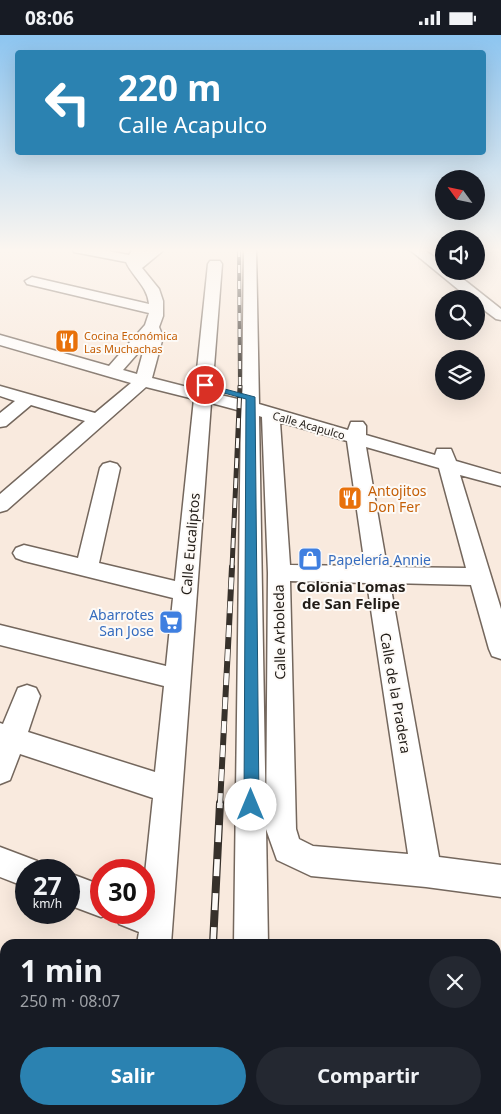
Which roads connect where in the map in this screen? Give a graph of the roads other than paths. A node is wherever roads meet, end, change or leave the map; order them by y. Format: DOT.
graph roads {
  1 [pos="110,299"];
  2 [pos="155,299"];
  3 [pos="212,299"];
  4 [pos="253,299"];
  5 [pos="480,299"];
  6 [pos="156,310"];
  7 [pos="501,316"];
  8 [pos="152,327"];
  9 [pos="0,329"];
  10 [pos="0,340"];
  11 [pos="136,345"];
  12 [pos="152,346"];
  13 [pos="117,368"];
  14 [pos="141,376"];
  15 [pos="0,391"];
  16 [pos="204,391"];
  17 [pos="28,399"];
  18 [pos="258,406"];
  19 [pos="93,418"];
  20 [pos="0,421"];
  21 [pos="357,432"];
  22 [pos="445,457"];
  23 [pos="501,466"];
  24 [pos="110,468"];
  25 [pos="501,480"];
  26 [pos="0,505"];
  27 [pos="24,553"];
  28 [pos="87,568"];
  29 [pos="278,573"];
  30 [pos="376,575"];
  31 [pos="480,577"];
  32 [pos="186,592"];
  33 [pos="0,635"];
  34 [pos="501,649"];
  35 [pos="178,679"];
  36 [pos="27,696"];
  37 [pos="6,737"];
  38 [pos="0,771"];
  39 [pos="168,790"];
  40 [pos="0,862"];
  41 [pos="15,868"];
  42 [pos="426,871"];
  43 [pos="501,881"];
  44 [pos="147,926"];
  45 [pos="251,939"];
  1 -- 6 [label="street"];
  2 -- 6 [label="street"];
  3 -- 16 [label="street, Calle Eucaliptos"];
  4 -- 18 [label="street"];
  5 -- 7 [label="street"];
  6 -- 8 [label="street"];
  8 -- 11 [label="street"];
  8 -- 12 [label="street"];
  9 -- 13 [label="street, Calle Acapulco"];
  10 -- 13 [label="street, Calle Acapulco"];
  11 -- 12 [label="street"];
  11 -- 13 [label="street"];
  12 -- 14 [label="street"];
  13 -- 14 [label="street, Calle Acapulco"];
  14 -- 16 [label="street, Calle Acapulco"];
  14 -- 19 [label="street"];
  15 -- 17 [label="street"];
  16 -- 18 [label="street, Calle Acapulco"];
  16 -- 32 [label="street, Calle Eucaliptos"];
  17 -- 19 [label="street"];
  17 -- 20 [label="street"];
  18 -- 21 [label="street, Calle Acapulco"];
  18 -- 21 [label="street, Calle Acapulco"];
  18 -- 29 [label="street, Calle Arboleda"];
  18 -- 45 [label="street"];
  19 -- 26 [label="street"];
  21 -- 22 [label="street, Calle Acapulco"];
  21 -- 30 [label="street, Calle de la Pradera"];
  22 -- 23 [label="street, Calle Acapulco"];
  22 -- 25 [label="street, Calle Acapulco"];
  22 -- 31 [label="street"];
  24 -- 28 [label="street"];
  27 -- 28 [label="street"];
  28 -- 32 [label="street"];
  29 -- 30 [label="street"];
  29 -- 42 [label="street, Calle Arboleda"];
  30 -- 31 [label="street"];
  30 -- 42 [label="street, Calle de la Pradera"];
  31 -- 34 [label="street"];
  32 -- 35 [label="street, Calle Eucaliptos"];
  33 -- 35 [label="street"];
  35 -- 39 [label="street, Calle Eucaliptos"];
  36 -- 37 [label="street"];
  37 -- 38 [label="street"];
  37 -- 39 [label="street"];
  39 -- 44 [label="street, Calle Eucaliptos"];
  40 -- 41 [label="street"];
  42 -- 43 [label="street"];
}
